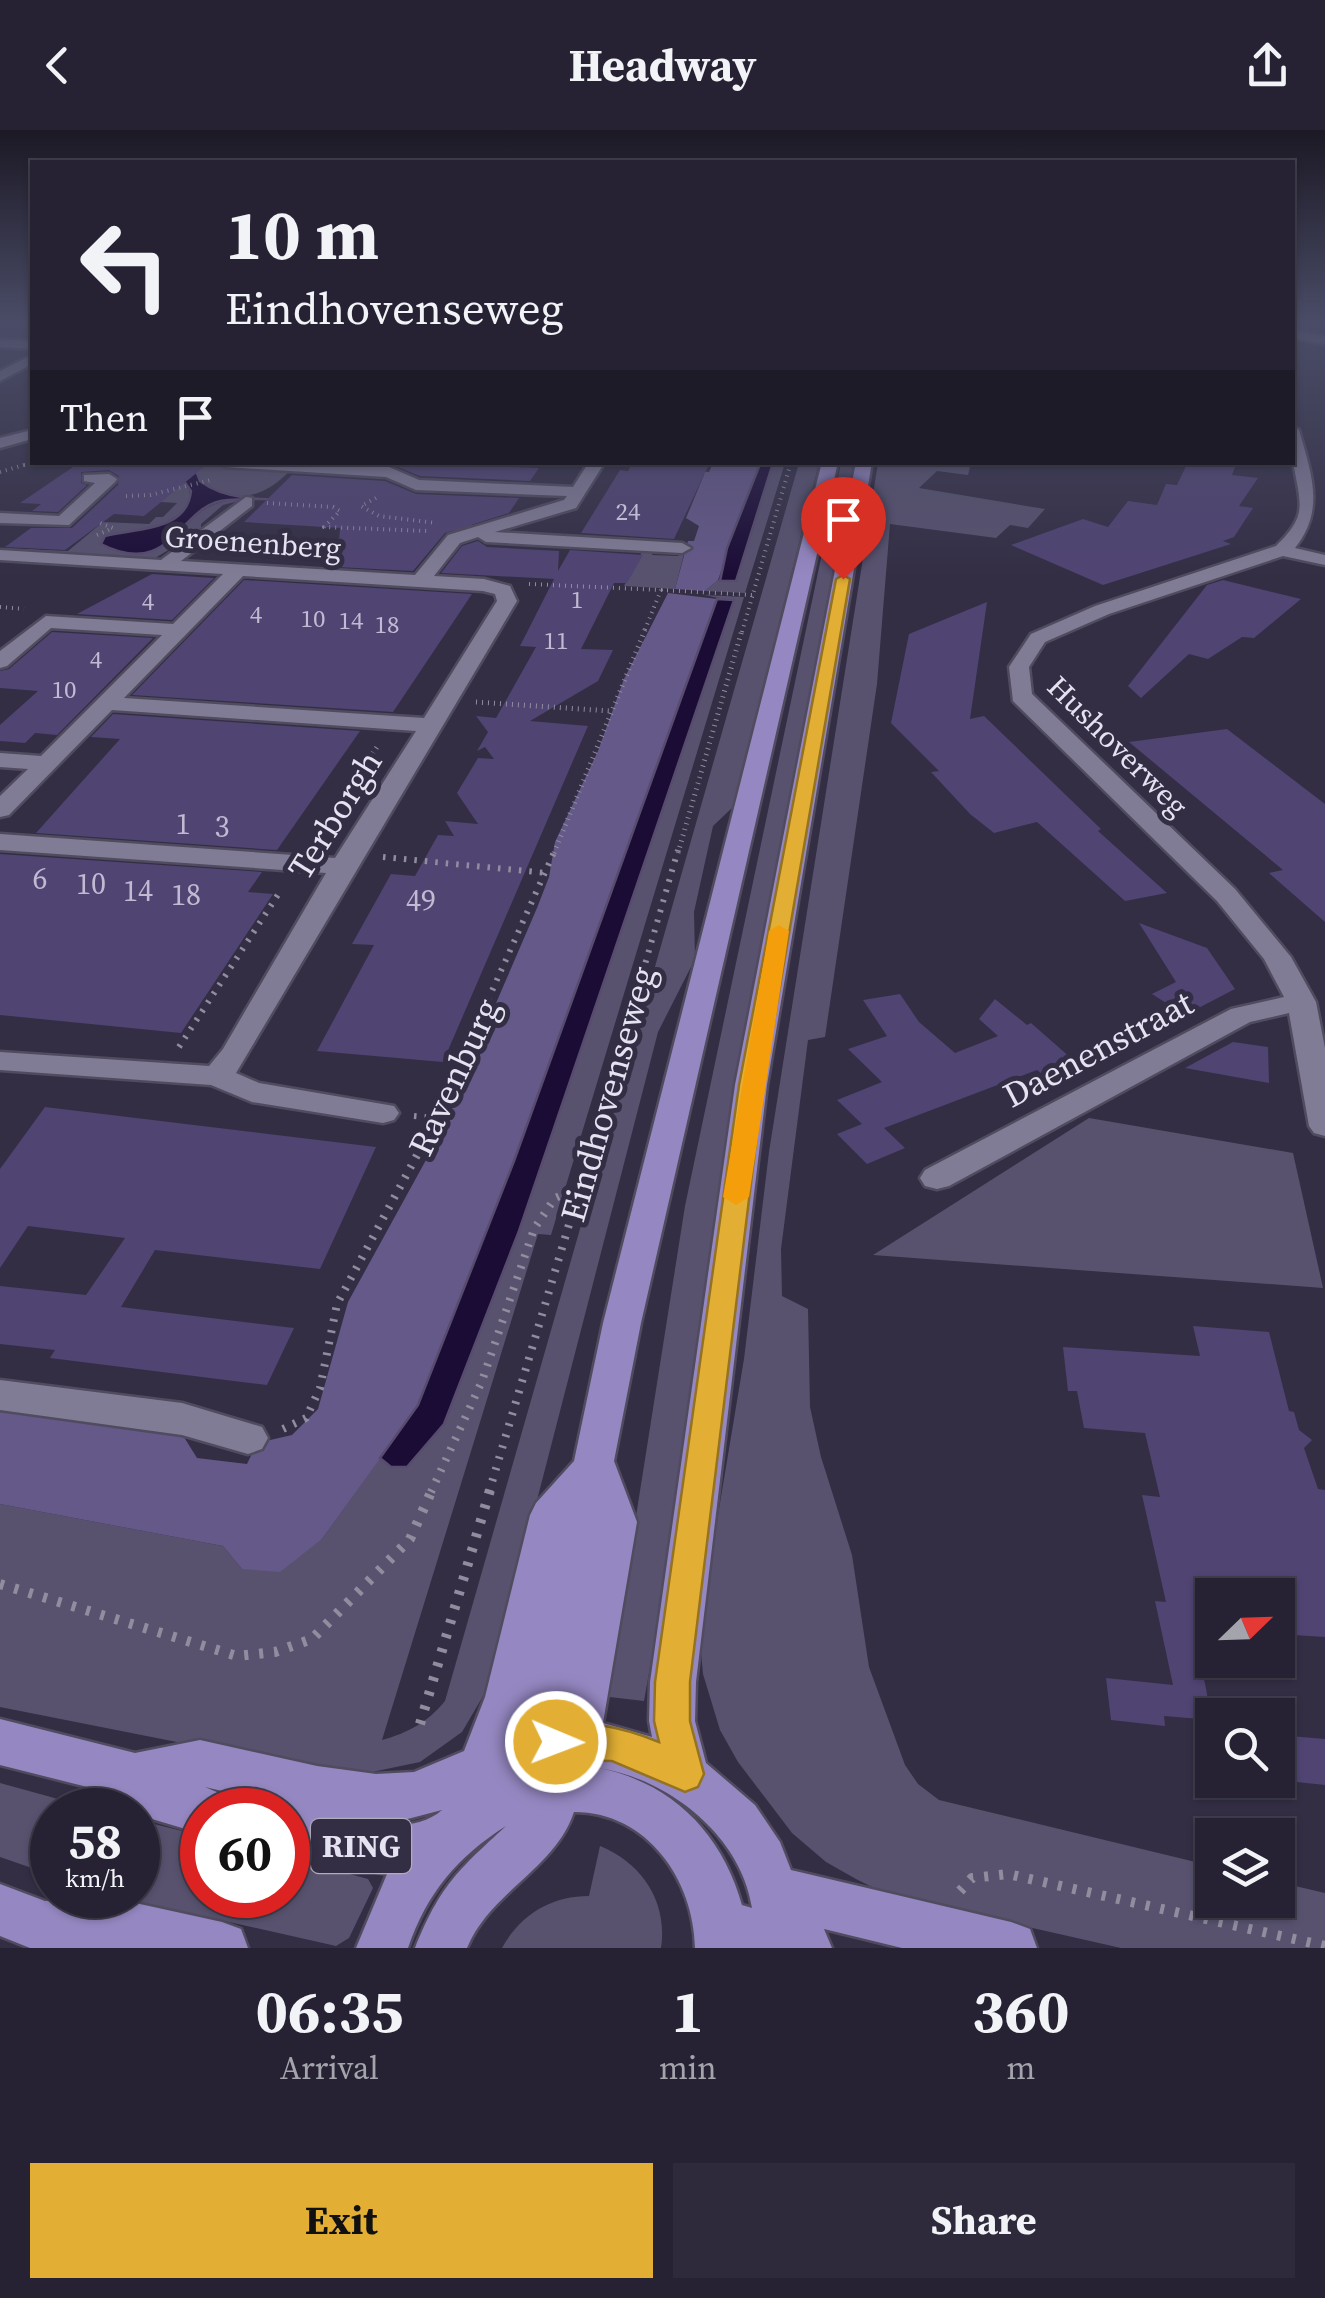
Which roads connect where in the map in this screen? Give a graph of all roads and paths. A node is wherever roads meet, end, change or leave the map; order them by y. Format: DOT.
graph roads {
  1 [pos="30,435"];
  2 [pos="1295,442"];
  3 [pos="0,443"];
  4 [pos="30,464"];
  5 [pos="24,465"];
  6 [pos="244,465"];
  7 [pos="596,465"];
  8 [pos="790,465"];
  9 [pos="829,465"];
  10 [pos="863,465"];
  11 [pos="206,481"];
  12 [pos="92,486"];
  13 [pos="579,492"];
  14 [pos="246,502"];
  15 [pos="0,518"];
  16 [pos="464,536"];
  17 [pos="682,548"];
  18 [pos="1282,550"];
  19 [pos="0,555"];
  20 [pos="1325,560"];
  21 [pos="166,564"];
  22 [pos="241,568"];
  23 [pos="420,581"];
  24 [pos="502,590"];
  25 [pos="662,590"];
  26 [pos="752,595"];
  27 [pos="176,630"];
  28 [pos="0,662"];
  29 [pos="448,700"];
  30 [pos="108,704"];
  31 [pos="610,711"];
  32 [pos="394,722"];
  33 [pos="432,726"];
  34 [pos="0,760"];
  35 [pos="48,763"];
  36 [pos="0,810"];
  37 [pos="0,842"];
  38 [pos="347,860"];
  39 [pos="299,863"];
  40 [pos="546,873"];
  41 [pos="1300,1002"];
  42 [pos="1318,1047"];
  43 [pos="5,1069"];
  44 [pos="162,1074"];
  45 [pos="217,1076"];
  46 [pos="382,1113"];
  47 [pos="1325,1126"];
  48 [pos="937,1178"];
  49 [pos="581,1186"];
  50 [pos="0,1395"];
  51 [pos="248,1438"];
  52 [pos="596,1464"];
  53 [pos="0,1584"];
  54 [pos="420,1724"];
  55 [pos="0,1742"];
  56 [pos="558,1757"];
  57 [pos="685,1774"];
  58 [pos="135,1776"];
  59 [pos="498,1780"];
  60 [pos="180,1805"];
  61 [pos="310,1835"];
  62 [pos="436,1848"];
  63 [pos="776,1892"];
  64 [pos="38,1929"];
  65 [pos="951,1934"];
  66 [pos="721,1937"];
  67 [pos="790,1946"];
  68 [pos="1325,1946"];
  69 [pos="222,1948"];
  70 [pos="382,1948"];
  71 [pos="441,1948"];
  72 [pos="1011,1948"];
  1 -- 3 [label="street"];
  2 -- 18 [label="street"];
  4 -- 5 [label="path"];
  6 -- 13 [label="street"];
  7 -- 13 [label="street"];
  8 -- 26 [label="path, Eindhovenseweg"];
  9 -- 52 [label="main road, Eindhovenseweg"];
  10 -- 57 [label="main road"];
  11 -- 12 [label="path"];
  12 -- 15 [label="street"];
  13 -- 16 [label="street"];
  14 -- 16 [label="path"];
  14 -- 21 [label="street"];
  16 -- 17 [label="street"];
  16 -- 23 [label="street"];
  18 -- 20 [label="street"];
  18 -- 41 [label="street, Hushoverweg"];
  19 -- 21 [label="street, Groenenberg"];
  21 -- 22 [label="street, Groenenberg"];
  22 -- 23 [label="street, Groenenberg"];
  22 -- 27 [label="street"];
  23 -- 24 [label="street, Groenenberg"];
  24 -- 25 [label="path"];
  24 -- 29 [label="street, Terborgh"];
  25 -- 26 [label="path"];
  25 -- 31 [label="path, Ravenburg"];
  26 -- 49 [label="path, Eindhovenseweg"];
  27 -- 28 [label="street"];
  27 -- 30 [label="street"];
  29 -- 31 [label="path"];
  29 -- 33 [label="street, Terborgh"];
  30 -- 32 [label="street"];
  30 -- 35 [label="street"];
  31 -- 40 [label="path, Ravenburg"];
  32 -- 33 [label="street"];
  32 -- 39 [label="path"];
  33 -- 38 [label="street, Terborgh"];
  34 -- 35 [label="street"];
  35 -- 36 [label="street"];
  37 -- 39 [label="street"];
  38 -- 39 [label="street"];
  38 -- 40 [label="path"];
  38 -- 45 [label="street, Terborgh"];
  39 -- 44 [label="path"];
  40 -- 51 [label="path, Ravenburg"];
  41 -- 42 [label="street, Hushoverweg"];
  41 -- 48 [label="street, Daenenstraat"];
  42 -- 47 [label="street, Hushoverweg"];
  43 -- 44 [label="street"];
  44 -- 45 [label="street"];
  45 -- 46 [label="street"];
  49 -- 53 [label="path"];
  49 -- 54 [label="path, Eindhovenseweg"];
  50 -- 51 [label="street"];
  52 -- 56 [label="main road, Eindhovenseweg"];
  52 -- 59 [label="main road"];
  55 -- 58 [label="main road, RING"];
  56 -- 57 [label="main road"];
  56 -- 59 [label="main road"];
  56 -- 66 [label="main road"];
  56 -- 71 [label="main road, Eindhovenseweg"];
  57 -- 63 [label="main road"];
  58 -- 59 [label="main road, RING"];
  58 -- 60 [label="main road, RING"];
  59 -- 62 [label="main road"];
  61 -- 62 [label="main road, RING"];
  62 -- 70 [label="main road"];
  63 -- 65 [label="main road"];
  63 -- 67 [label="main road"];
  64 -- 69 [label="main road"];
  65 -- 68 [label="path"];
  65 -- 72 [label="main road"];
  66 -- 67 [label="main road"];
}
